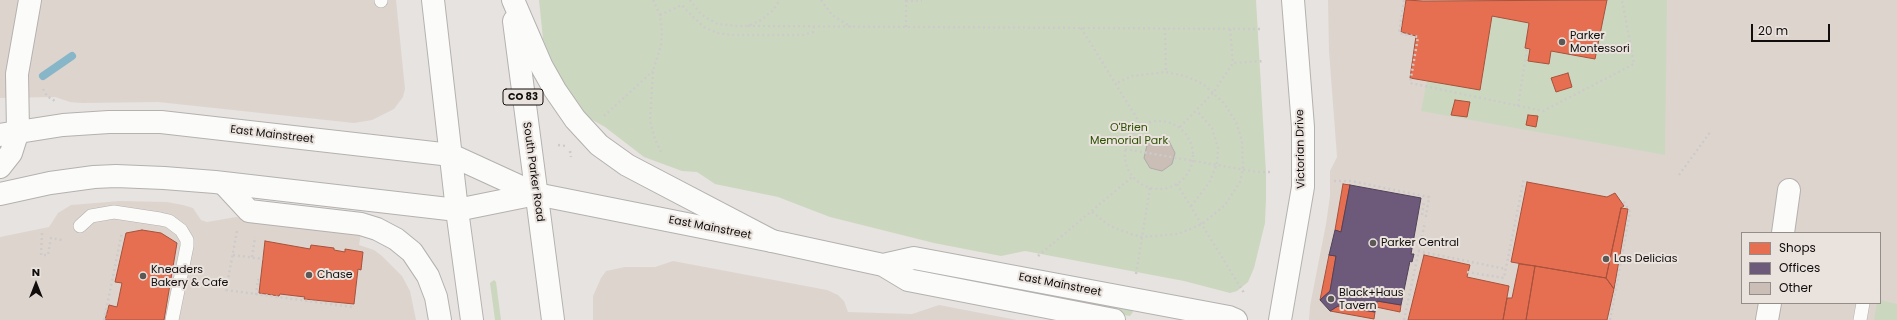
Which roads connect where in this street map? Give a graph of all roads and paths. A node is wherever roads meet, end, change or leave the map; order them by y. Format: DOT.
graph roads {
  1 [pos="30,0"];
  2 [pos="433,0"];
  3 [pos="512,0"];
  4 [pos="653,0"];
  5 [pos="691,0"];
  6 [pos="780,0"];
  7 [pos="821,0"];
  8 [pos="1293,0"];
  9 [pos="1404,0"];
  10 [pos="1622,0"];
  11 [pos="906,1"];
  12 [pos="922,1"];
  13 [pos="660,15"];
  14 [pos="748,26"];
  15 [pos="814,26"];
  16 [pos="852,27"];
  17 [pos="906,28"];
  18 [pos="1081,28"];
  19 [pos="1165,28"];
  20 [pos="1230,29"];
  21 [pos="1262,29"];
  22 [pos="1527,49"];
  23 [pos="1264,60"];
  24 [pos="1233,63"];
  25 [pos="653,71"];
  26 [pos="1166,72"];
  27 [pos="1115,84"];
  28 [pos="1214,93"];
  29 [pos="1518,106"];
  30 [pos="1197,111"];
  31 [pos="602,117"];
  32 [pos="1141,125"];
  33 [pos="1180,127"];
  34 [pos="1711,130"];
  35 [pos="9,133"];
  36 [pos="1125,150"];
  37 [pos="451,155"];
  38 [pos="665,160"];
  39 [pos="1194,160"];
  40 [pos="1217,164"];
  41 [pos="0,167"];
  42 [pos="1243,169"];
  43 [pos="1271,172"];
  44 [pos="1679,175"];
  45 [pos="1132,177"];
  46 [pos="1524,178"];
  47 [pos="1334,181"];
  48 [pos="224,184"];
  49 [pos="1177,184"];
  50 [pos="1150,188"];
  51 [pos="1789,190"];
  52 [pos="0,194"];
  53 [pos="536,194"];
  54 [pos="1622,199"];
  55 [pos="1424,202"];
  56 [pos="1191,206"];
  57 [pos="457,210"];
  58 [pos="1092,212"];
  59 [pos="1425,222"];
  60 [pos="1202,224"];
  61 [pos="80,226"];
  62 [pos="238,226"];
  63 [pos="122,228"];
  64 [pos="1783,232"];
  65 [pos="42,233"];
  66 [pos="255,235"];
  67 [pos="1142,237"];
  68 [pos="62,240"];
  69 [pos="772,241"];
  70 [pos="1418,251"];
  71 [pos="233,255"];
  72 [pos="1037,256"];
  73 [pos="252,257"];
  74 [pos="263,259"];
  75 [pos="883,265"];
  76 [pos="1506,269"];
  77 [pos="1467,272"];
  78 [pos="1135,276"];
  79 [pos="260,281"];
  80 [pos="1244,293"];
  81 [pos="256,295"];
  82 [pos="1770,304"];
  83 [pos="1863,304"];
  84 [pos="352,307"];
  85 [pos="104,320"];
  86 [pos="172,320"];
  87 [pos="440,320"];
  88 [pos="472,320"];
  89 [pos="553,320"];
  90 [pos="1114,320"];
  91 [pos="1236,320"];
  92 [pos="1280,320"];
  93 [pos="1404,320"];
  94 [pos="1610,320"];
  95 [pos="1767,320"];
  96 [pos="1860,320"];
  1 -- 35 [label="main road"];
  2 -- 37 [label="main road"];
  3 -- 53 [label="main road, South Parker Road / CO 83"];
  3 -- 69 [label="main road"];
  4 -- 13 [label="path"];
  5 -- 14 [label="path"];
  6 -- 14 [label="path"];
  7 -- 16 [label="path"];
  8 -- 92 [label="main road, Victorian Drive"];
  9 -- 29 [label="path"];
  10 -- 29 [label="path"];
  11 -- 12 [label="path"];
  11 -- 17 [label="path"];
  13 -- 15 [label="path"];
  13 -- 25 [label="path"];
  14 -- 15 [label="path"];
  15 -- 16 [label="path"];
  16 -- 17 [label="path"];
  17 -- 18 [label="path"];
  18 -- 19 [label="path"];
  18 -- 27 [label="path"];
  19 -- 20 [label="path"];
  19 -- 26 [label="path"];
  20 -- 21 [label="path"];
  20 -- 24 [label="path"];
  22 -- 29 [label="path"];
  23 -- 24 [label="path"];
  24 -- 28 [label="path"];
  25 -- 31 [label="path"];
  25 -- 38 [label="path"];
  26 -- 27 [label="path"];
  26 -- 28 [label="path"];
  27 -- 32 [label="path"];
  28 -- 30 [label="path"];
  28 -- 42 [label="path"];
  30 -- 33 [label="path"];
  30 -- 40 [label="path"];
  32 -- 33 [label="path"];
  32 -- 36 [label="path"];
  33 -- 39 [label="path"];
  34 -- 44 [label="path"];
  35 -- 37 [label="main road, East Mainstreet"];
  35 -- 41 [label="main road"];
  36 -- 39 [label="path"];
  36 -- 45 [label="path"];
  37 -- 53 [label="main road, East Mainstreet"];
  37 -- 57 [label="main road"];
  39 -- 40 [label="path"];
  39 -- 49 [label="path"];
  40 -- 42 [label="path"];
  40 -- 56 [label="path"];
  42 -- 43 [label="path"];
  42 -- 60 [label="path"];
  45 -- 50 [label="path"];
  45 -- 58 [label="path"];
  46 -- 76 [label="path"];
  47 -- 55 [label="path"];
  48 -- 52 [label="main road, East Mainstreet"];
  48 -- 57 [label="main road, East Mainstreet"];
  48 -- 87 [label="main road"];
  49 -- 50 [label="path"];
  49 -- 56 [label="path"];
  50 -- 67 [label="path"];
  51 -- 64 [label="main road"];
  53 -- 57 [label="main road, East Mainstreet"];
  53 -- 69 [label="main road, East Mainstreet"];
  53 -- 89 [label="main road, South Parker Road / CO 83"];
  54 -- 94 [label="path"];
  56 -- 60 [label="path"];
  57 -- 88 [label="main road"];
  58 -- 67 [label="path"];
  58 -- 72 [label="path"];
  59 -- 70 [label="path"];
  60 -- 67 [label="path"];
  60 -- 80 [label="path"];
  61 -- 86 [label="lane"];
  62 -- 71 [label="path"];
  63 -- 85 [label="path"];
  65 -- 68 [label="path"];
  66 -- 73 [label="path"];
  67 -- 78 [label="path"];
  69 -- 75 [label="main road, East Mainstreet"];
  70 -- 76 [label="path"];
  70 -- 93 [label="path"];
  71 -- 73 [label="path"];
  71 -- 81 [label="path"];
  73 -- 74 [label="path"];
  75 -- 90 [label="main road, East Mainstreet"];
  75 -- 91 [label="main road, East Mainstreet"];
  76 -- 77 [label="path"];
  79 -- 81 [label="path"];
  81 -- 84 [label="path"];
  82 -- 95 [label="main road"];
  83 -- 96 [label="lane"];
}
